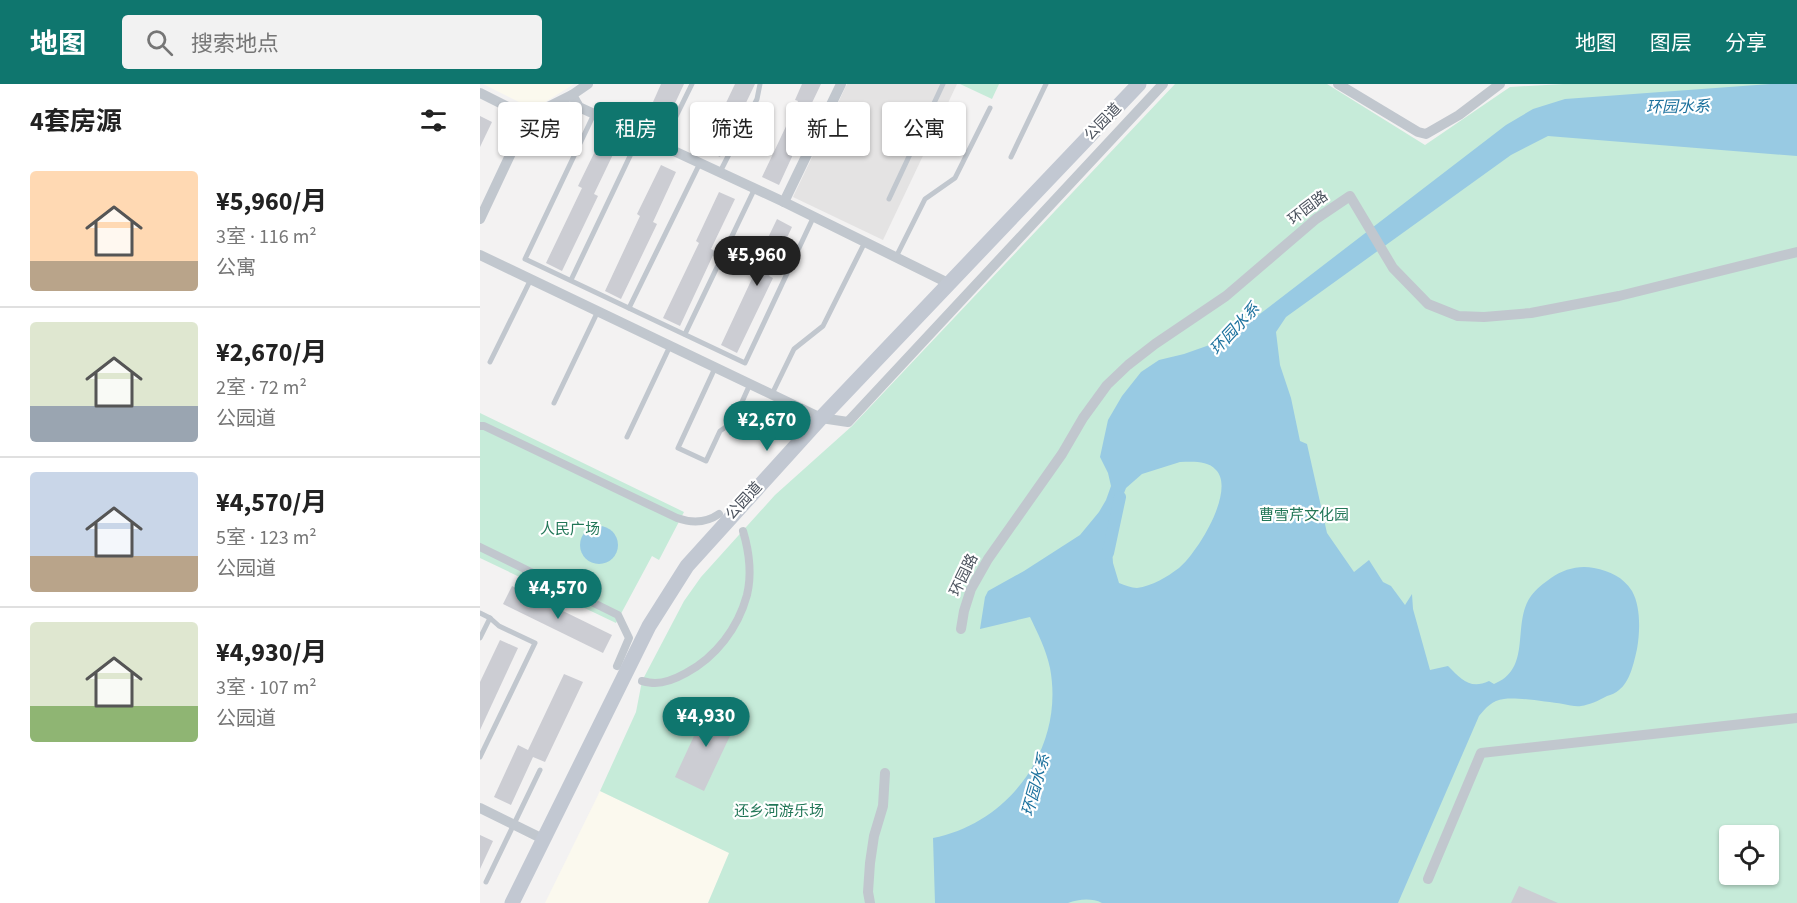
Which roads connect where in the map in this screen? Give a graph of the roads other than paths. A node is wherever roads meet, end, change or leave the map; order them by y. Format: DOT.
graph roads {
  1 [pos="588,84"];
  2 [pos="692,84"];
  3 [pos="760,84"];
  4 [pos="841,84"];
  5 [pos="944,84"];
  6 [pos="1046,84"];
  7 [pos="1139,84"];
  8 [pos="1163,84"];
  9 [pos="1338,84"];
  10 [pos="1500,84"];
  11 [pos="480,93"];
  12 [pos="572,94"];
  13 [pos="498,102"];
  14 [pos="557,102"];
  15 [pos="990,108"];
  16 [pos="678,112"];
  17 [pos="594,114"];
  18 [pos="678,153"];
  19 [pos="510,156"];
  20 [pos="630,156"];
  21 [pos="1011,157"];
  22 [pos="700,163"];
  23 [pos="720,172"];
  24 [pos="755,188"];
  25 [pos="889,199"];
  26 [pos="784,202"];
  27 [pos="814,216"];
  28 [pos="480,219"];
  29 [pos="865,242"];
  30 [pos="1797,252"];
  31 [pos="480,255"];
  32 [pos="896,257"];
  33 [pos="531,279"];
  34 [pos="571,280"];
  35 [pos="950,284"];
  36 [pos="629,308"];
  37 [pos="598,311"];
  38 [pos="685,334"];
  39 [pos="670,346"];
  40 [pos="490,362"];
  41 [pos="715,368"];
  42 [pos="750,384"];
  43 [pos="772,395"];
  44 [pos="554,403"];
  45 [pos="821,418"];
  46 [pos="480,426"];
  47 [pos="627,437"];
  48 [pos="719,514"];
  49 [pos="742,531"];
  50 [pos="480,547"];
  51 [pos="480,613"];
  52 [pos="490,618"];
  53 [pos="962,629"];
  54 [pos="480,638"];
  55 [pos="617,666"];
  56 [pos="642,681"];
  57 [pos="1797,718"];
  58 [pos="480,757"];
  59 [pos="540,770"];
  60 [pos="885,773"];
  61 [pos="480,808"];
  62 [pos="514,825"];
  63 [pos="543,839"];
  64 [pos="1428,879"];
  65 [pos="486,882"];
  66 [pos="512,903"];
  67 [pos="870,903"];
  1 -- 12 [label="street"];
  2 -- 16 [label="lane"];
  3 -- 23 [label="lane"];
  4 -- 26 [label="street"];
  5 -- 25 [label="lane"];
  6 -- 21 [label="lane"];
  7 -- 35 [label="main road, 公园道"];
  8 -- 45 [label="street"];
  9 -- 10 [label="street"];
  11 -- 13 [label="street"];
  12 -- 14 [label="street"];
  12 -- 17 [label="street"];
  15 -- 32 [label="lane"];
  17 -- 34 [label="lane"];
  18 -- 22 [label="street"];
  19 -- 28 [label="street"];
  20 -- 34 [label="lane"];
  22 -- 23 [label="street"];
  22 -- 36 [label="lane"];
  23 -- 24 [label="street"];
  24 -- 26 [label="street"];
  24 -- 38 [label="lane"];
  26 -- 27 [label="street"];
  27 -- 29 [label="street"];
  27 -- 38 [label="lane"];
  29 -- 32 [label="street"];
  29 -- 43 [label="lane"];
  30 -- 53 [label="street, 环园路"];
  31 -- 33 [label="street"];
  32 -- 35 [label="street"];
  33 -- 37 [label="street"];
  33 -- 40 [label="lane"];
  34 -- 36 [label="lane"];
  35 -- 45 [label="main road, 公园道"];
  36 -- 38 [label="lane"];
  37 -- 39 [label="street"];
  37 -- 44 [label="lane"];
  39 -- 41 [label="street"];
  39 -- 47 [label="lane"];
  41 -- 42 [label="street"];
  41 -- 42 [label="lane"];
  42 -- 43 [label="street"];
  43 -- 45 [label="street"];
  45 -- 63 [label="main road, 公园道"];
  46 -- 48 [label="street"];
  49 -- 56 [label="street"];
  50 -- 55 [label="street"];
  51 -- 52 [label="lane"];
  52 -- 54 [label="lane"];
  52 -- 58 [label="lane"];
  57 -- 64 [label="street"];
  59 -- 62 [label="lane"];
  60 -- 67 [label="street"];
  61 -- 62 [label="street"];
  62 -- 63 [label="street"];
  62 -- 65 [label="lane"];
  63 -- 66 [label="main road, 公园道"];
}
